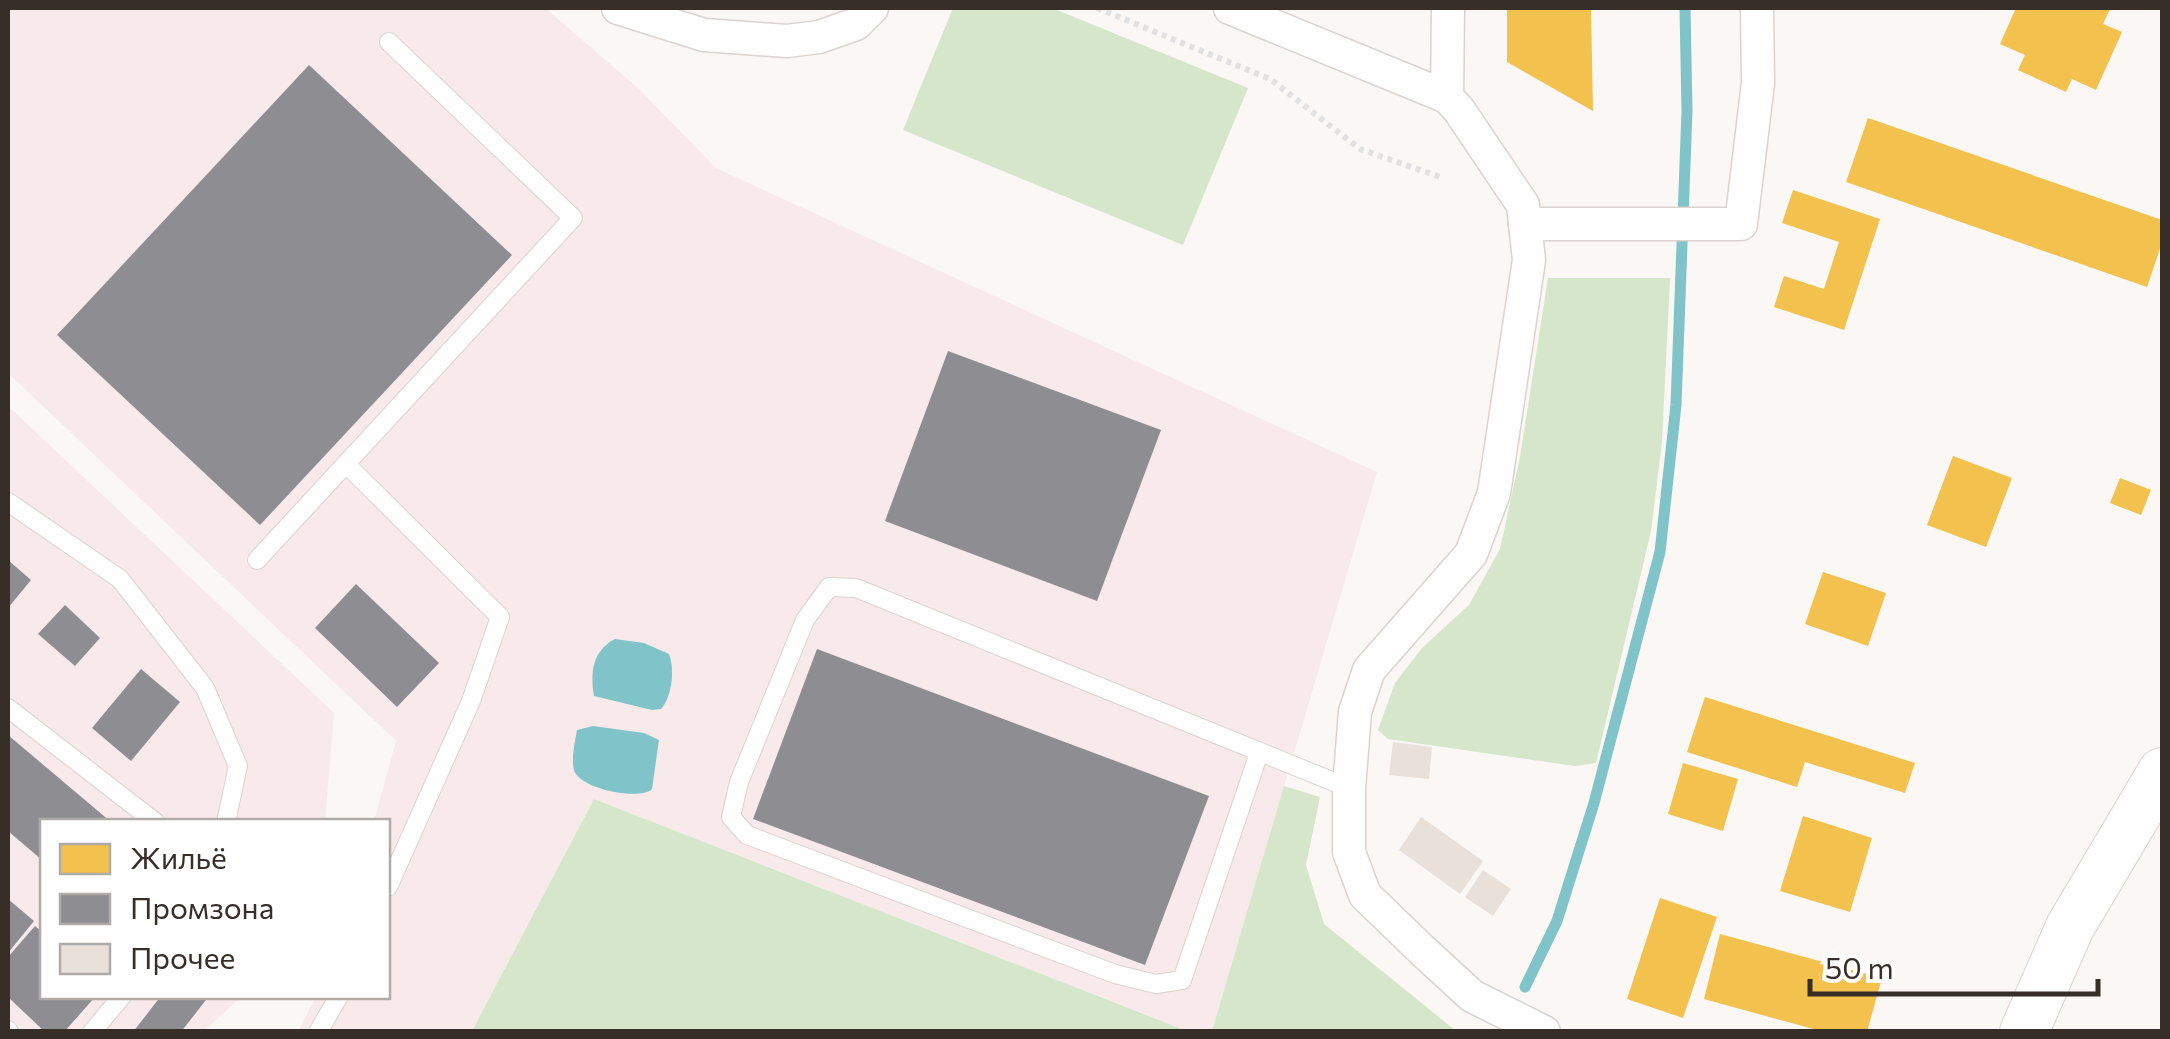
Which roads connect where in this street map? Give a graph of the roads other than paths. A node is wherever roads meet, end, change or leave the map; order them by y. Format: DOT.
graph roads {
  1 [pos="618,8"];
  2 [pos="872,8"];
  3 [pos="1230,8"];
  4 [pos="1448,8"];
  5 [pos="1757,8"];
  6 [pos="388,42"];
  7 [pos="1447,98"];
  8 [pos="1525,224"];
  9 [pos="347,465"];
  10 [pos="8,502"];
  11 [pos="257,560"];
  12 [pos="8,708"];
  13 [pos="1259,754"];
  14 [pos="2162,772"];
  15 [pos="1348,788"];
  16 [pos="151,819"];
  17 [pos="227,819"];
  18 [pos="390,883"];
  19 [pos="120,999"];
  20 [pos="337,999"];
  21 [pos="92,1032"];
  22 [pos="318,1032"];
  23 [pos="1544,1032"];
  24 [pos="2024,1032"];
  1 -- 2 [label="street"];
  3 -- 7 [label="street"];
  4 -- 7 [label="street"];
  5 -- 8 [label="street"];
  6 -- 9 [label="lane"];
  7 -- 8 [label="street"];
  8 -- 15 [label="street"];
  9 -- 11 [label="lane"];
  9 -- 18 [label="lane"];
  10 -- 17 [label="lane"];
  12 -- 16 [label="lane"];
  13 -- 13 [label="lane"];
  13 -- 15 [label="lane"];
  14 -- 24 [label="main road"];
  15 -- 23 [label="street"];
  19 -- 21 [label="lane"];
  20 -- 22 [label="lane"];
}
